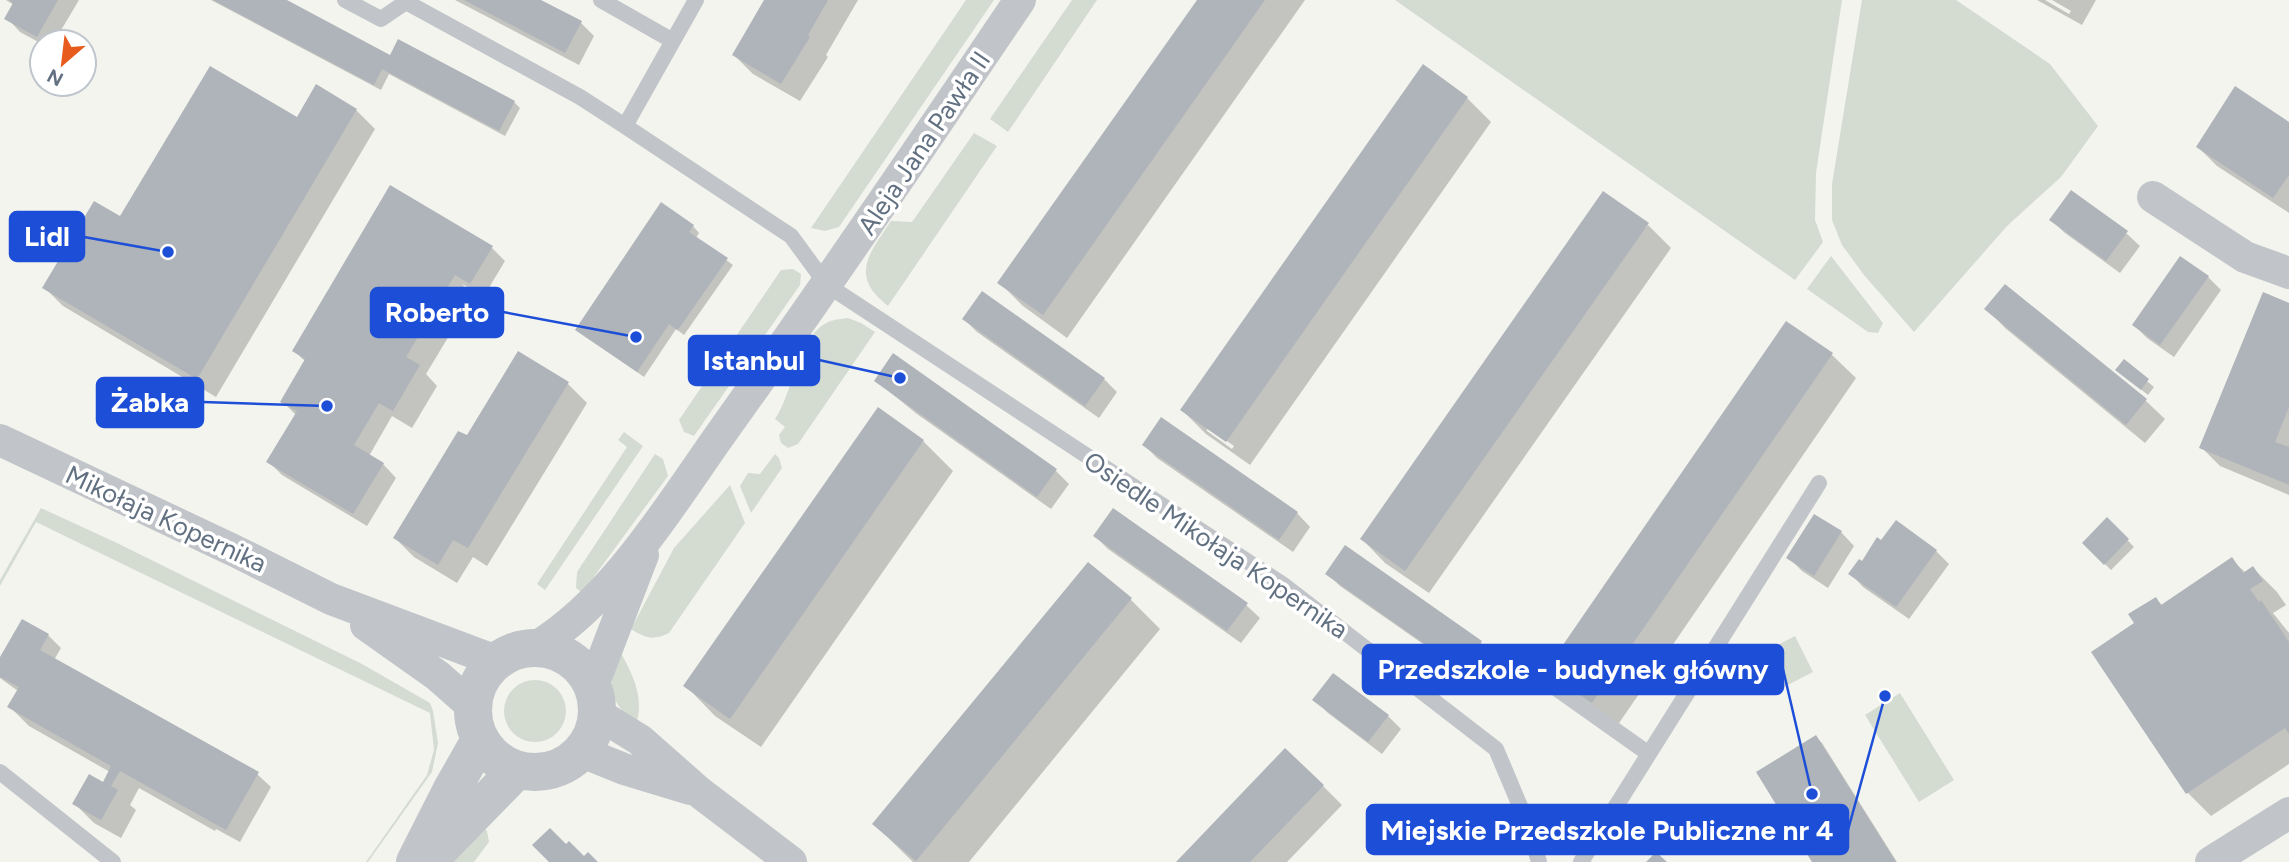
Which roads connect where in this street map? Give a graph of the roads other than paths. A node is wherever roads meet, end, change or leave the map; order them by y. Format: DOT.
graph roads {
  1 [pos="345,0"];
  2 [pos="601,0"];
  3 [pos="696,0"];
  4 [pos="1020,0"];
  5 [pos="673,41"];
  6 [pos="625,126"];
  7 [pos="2153,197"];
  8 [pos="2289,273"];
  9 [pos="827,285"];
  10 [pos="0,440"];
  11 [pos="1819,483"];
  12 [pos="650,538"];
  13 [pos="331,599"];
  14 [pos="536,647"];
  15 [pos="496,661"];
  16 [pos="1519,662"];
  17 [pos="595,700"];
  18 [pos="477,723"];
  19 [pos="582,752"];
  20 [pos="1648,754"];
  21 [pos="517,770"];
  22 [pos="0,772"];
  23 [pos="699,792"];
  24 [pos="2289,813"];
  25 [pos="113,862"];
  26 [pos="415,862"];
  27 [pos="427,862"];
  28 [pos="791,862"];
  29 [pos="1539,862"];
  30 [pos="1581,862"];
  31 [pos="2210,862"];
  1 -- 6 [label="lane"];
  2 -- 5 [label="lane"];
  3 -- 5 [label="lane"];
  4 -- 9 [label="street, Aleja Jana Pawła II"];
  5 -- 6 [label="lane"];
  6 -- 9 [label="lane"];
  7 -- 8 [label="street"];
  9 -- 12 [label="street, Aleja Jana Pawła II"];
  9 -- 29 [label="lane, Osiedle Mikołaja Kopernika"];
  10 -- 13 [label="street, Mikołaja Kopernika"];
  11 -- 20 [label="lane"];
  12 -- 14 [label="street, Aleja Jana Pawła II"];
  12 -- 17 [label="street, Aleja Jana Pawła II"];
  13 -- 15 [label="street, Mikołaja Kopernika"];
  13 -- 18 [label="street, Mikołaja Kopernika"];
  14 -- 15 [label="street"];
  14 -- 17 [label="street"];
  15 -- 18 [label="street"];
  16 -- 20 [label="lane"];
  17 -- 19 [label="street"];
  17 -- 23 [label="street"];
  18 -- 21 [label="street"];
  18 -- 26 [label="street"];
  19 -- 21 [label="street"];
  19 -- 23 [label="street"];
  20 -- 30 [label="lane"];
  21 -- 27 [label="street"];
  22 -- 25 [label="lane"];
  23 -- 28 [label="street"];
  24 -- 31 [label="street"];
}
